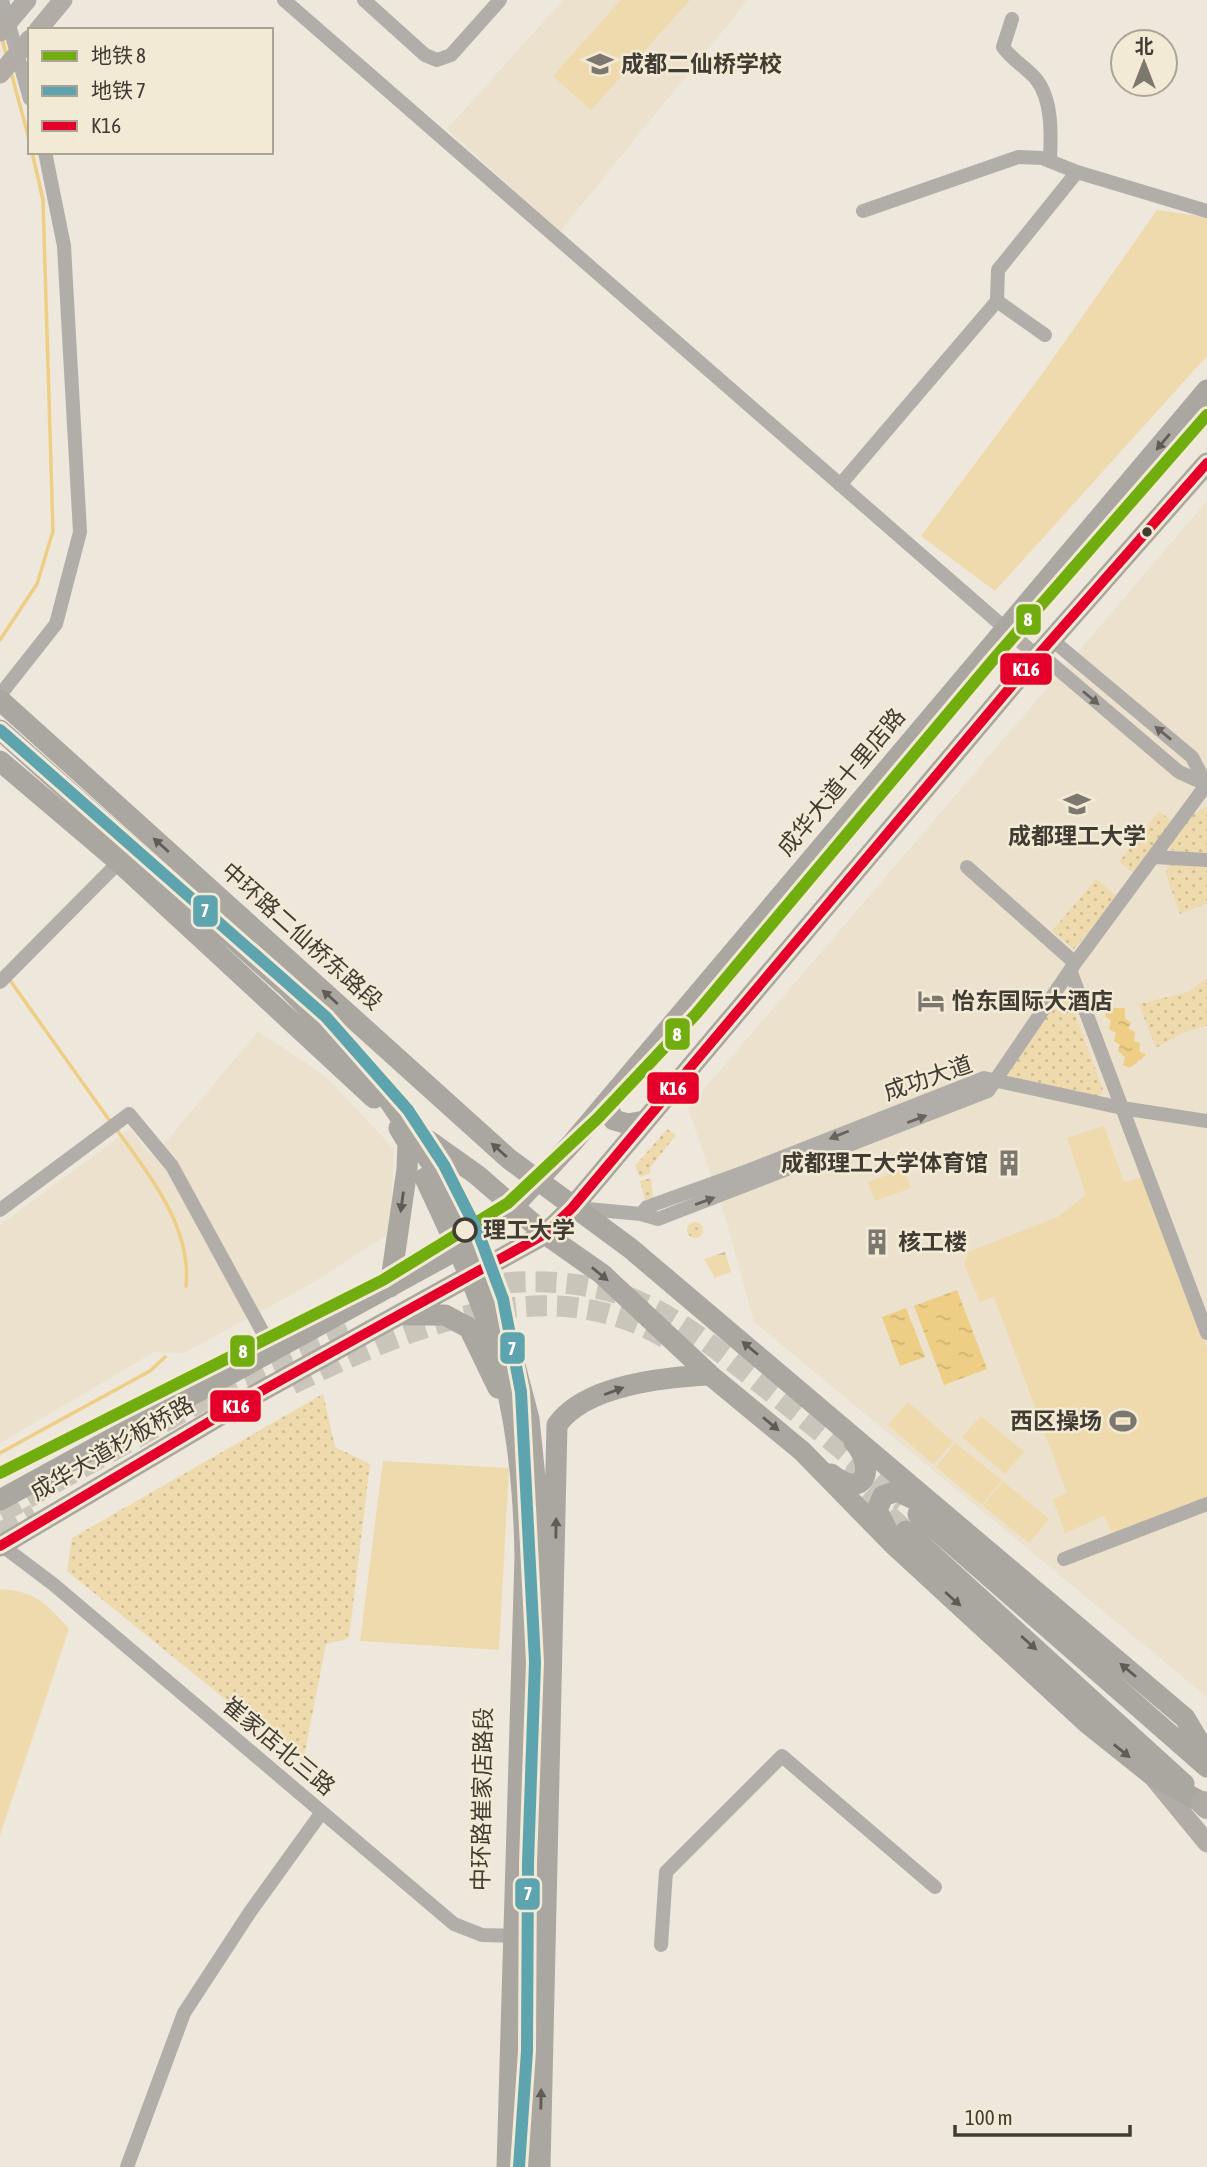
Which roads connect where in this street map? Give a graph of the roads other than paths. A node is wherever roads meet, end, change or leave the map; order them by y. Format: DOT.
graph roads {
  1 [pos="2,0"];
  2 [pos="27,0"];
  3 [pos="63,0"];
  4 [pos="284,0"];
  5 [pos="364,0"];
  6 [pos="500,0"];
  7 [pos="1012,19"];
  8 [pos="4,27"];
  9 [pos="40,28"];
  10 [pos="13,59"];
  11 [pos="28,94"];
  12 [pos="45,154"];
  13 [pos="1050,161"];
  14 [pos="1077,172"];
  15 [pos="863,211"];
  16 [pos="1207,211"];
  17 [pos="997,302"];
  18 [pos="1045,335"];
  19 [pos="1207,390"];
  20 [pos="1207,463"];
  21 [pos="839,485"];
  22 [pos="1004,628"];
  23 [pos="1042,649"];
  24 [pos="0,698"];
  25 [pos="0,730"];
  26 [pos="0,748"];
  27 [pos="0,761"];
  28 [pos="1207,784"];
  29 [pos="1153,857"];
  30 [pos="1207,860"];
  31 [pos="119,862"];
  32 [pos="967,867"];
  33 [pos="1072,967"];
  34 [pos="0,982"];
  35 [pos="994,1082"];
  36 [pos="610,1098"];
  37 [pos="1122,1108"];
  38 [pos="391,1114"];
  39 [pos="644,1121"];
  40 [pos="1207,1121"];
  41 [pos="539,1182"];
  42 [pos="513,1207"];
  43 [pos="572,1208"];
  44 [pos="0,1210"];
  45 [pos="545,1234"];
  46 [pos="390,1287"];
  47 [pos="404,1314"];
  48 [pos="1207,1333"];
  49 [pos="273,1352"];
  50 [pos="710,1375"];
  51 [pos="838,1422"];
  52 [pos="802,1451"];
  53 [pos="0,1500"];
  54 [pos="1207,1504"];
  55 [pos="955,1523"];
  56 [pos="1,1545"];
  57 [pos="1064,1559"];
  58 [pos="915,1564"];
  59 [pos="1185,1718"];
  60 [pos="1207,1735"];
  61 [pos="1207,1755"];
  62 [pos="1207,1767"];
  63 [pos="1152,1775"];
  64 [pos="1205,1805"];
  65 [pos="322,1812"];
  66 [pos="1207,1843"];
  67 [pos="935,1887"];
  68 [pos="544,1934"];
  69 [pos="505,1936"];
  70 [pos="661,1945"];
  71 [pos="127,2167"];
  72 [pos="493,2167"];
  73 [pos="507,2167"];
  74 [pos="523,2167"];
  75 [pos="540,2167"];
  1 -- 8 [label="street"];
  2 -- 8 [label="street"];
  3 -- 9 [label="street"];
  4 -- 21 [label="street"];
  5 -- 6 [label="street"];
  7 -- 13 [label="street"];
  8 -- 10 [label="street"];
  10 -- 11 [label="street"];
  12 -- 24 [label="street"];
  13 -- 14 [label="street"];
  13 -- 15 [label="street"];
  14 -- 16 [label="street"];
  14 -- 17 [label="street"];
  17 -- 18 [label="street"];
  17 -- 21 [label="street"];
  19 -- 22 [label="main road, 成华大道十里店路, one-way"];
  20 -- 23 [label="main road"];
  21 -- 22 [label="street"];
  22 -- 23 [label="street"];
  22 -- 36 [label="main road, 成华大道十里店路"];
  23 -- 28 [label="street"];
  23 -- 39 [label="main road"];
  41 -- 24 [label="main road, 中环路二仙桥东路段, one-way"];
  25 -- 74 [label="main road"];
  26 -- 73 [label="main road"];
  27 -- 31 [label="main road"];
  28 -- 29 [label="street"];
  29 -- 30 [label="street"];
  29 -- 33 [label="street"];
  31 -- 34 [label="street"];
  31 -- 38 [label="main road"];
  32 -- 33 [label="street"];
  33 -- 35 [label="street"];
  33 -- 37 [label="street"];
  35 -- 37 [label="street, 成功大道"];
  35 -- 43 [label="street, 成功大道"];
  36 -- 39 [label="main road"];
  36 -- 41 [label="main road, 成华大道十里店路"];
  37 -- 40 [label="street, 成功大道"];
  37 -- 48 [label="street"];
  38 -- 42 [label="main road"];
  38 -- 46 [label="main road, one-way"];
  39 -- 43 [label="main road"];
  41 -- 42 [label="main road, 成华大道十里店路"];
  41 -- 43 [label="main road, 中环路二仙桥东路段"];
  42 -- 45 [label="main road"];
  42 -- 46 [label="main road, 成华大道杉板桥路"];
  43 -- 45 [label="main road"];
  51 -- 43 [label="main road, 中环路二仙桥东路段, one-way"];
  44 -- 49 [label="street"];
  45 -- 47 [label="main road, 成华大道杉板桥路"];
  45 -- 50 [label="main road, one-way"];
  46 -- 49 [label="main road, 成华大道杉板桥路"];
  47 -- 56 [label="main road, 成华大道杉板桥路"];
  47 -- 69 [label="main road, 中环路崔家店路段"];
  49 -- 53 [label="main road, 成华大道杉板桥路"];
  50 -- 52 [label="main road, one-way"];
  68 -- 50 [label="main road, one-way"];
  51 -- 52 [label="main road"];
  51 -- 55 [label="main road"];
  52 -- 58 [label="main road"];
  54 -- 57 [label="street"];
  55 -- 58 [label="main road"];
  59 -- 55 [label="main road, one-way"];
  56 -- 65 [label="street, 崔家店北三路"];
  58 -- 63 [label="main road, one-way"];
  59 -- 60 [label="street"];
  59 -- 61 [label="main road"];
  62 -- 64 [label="main road, one-way"];
  63 -- 64 [label="main road"];
  63 -- 66 [label="street"];
  65 -- 69 [label="street, 崔家店北三路"];
  65 -- 71 [label="street"];
  67 -- 70 [label="street"];
  68 -- 69 [label="street, 崔家店北三路"];
  75 -- 68 [label="main road, one-way"];
  69 -- 72 [label="main road, 中环路崔家店路段"];
}
